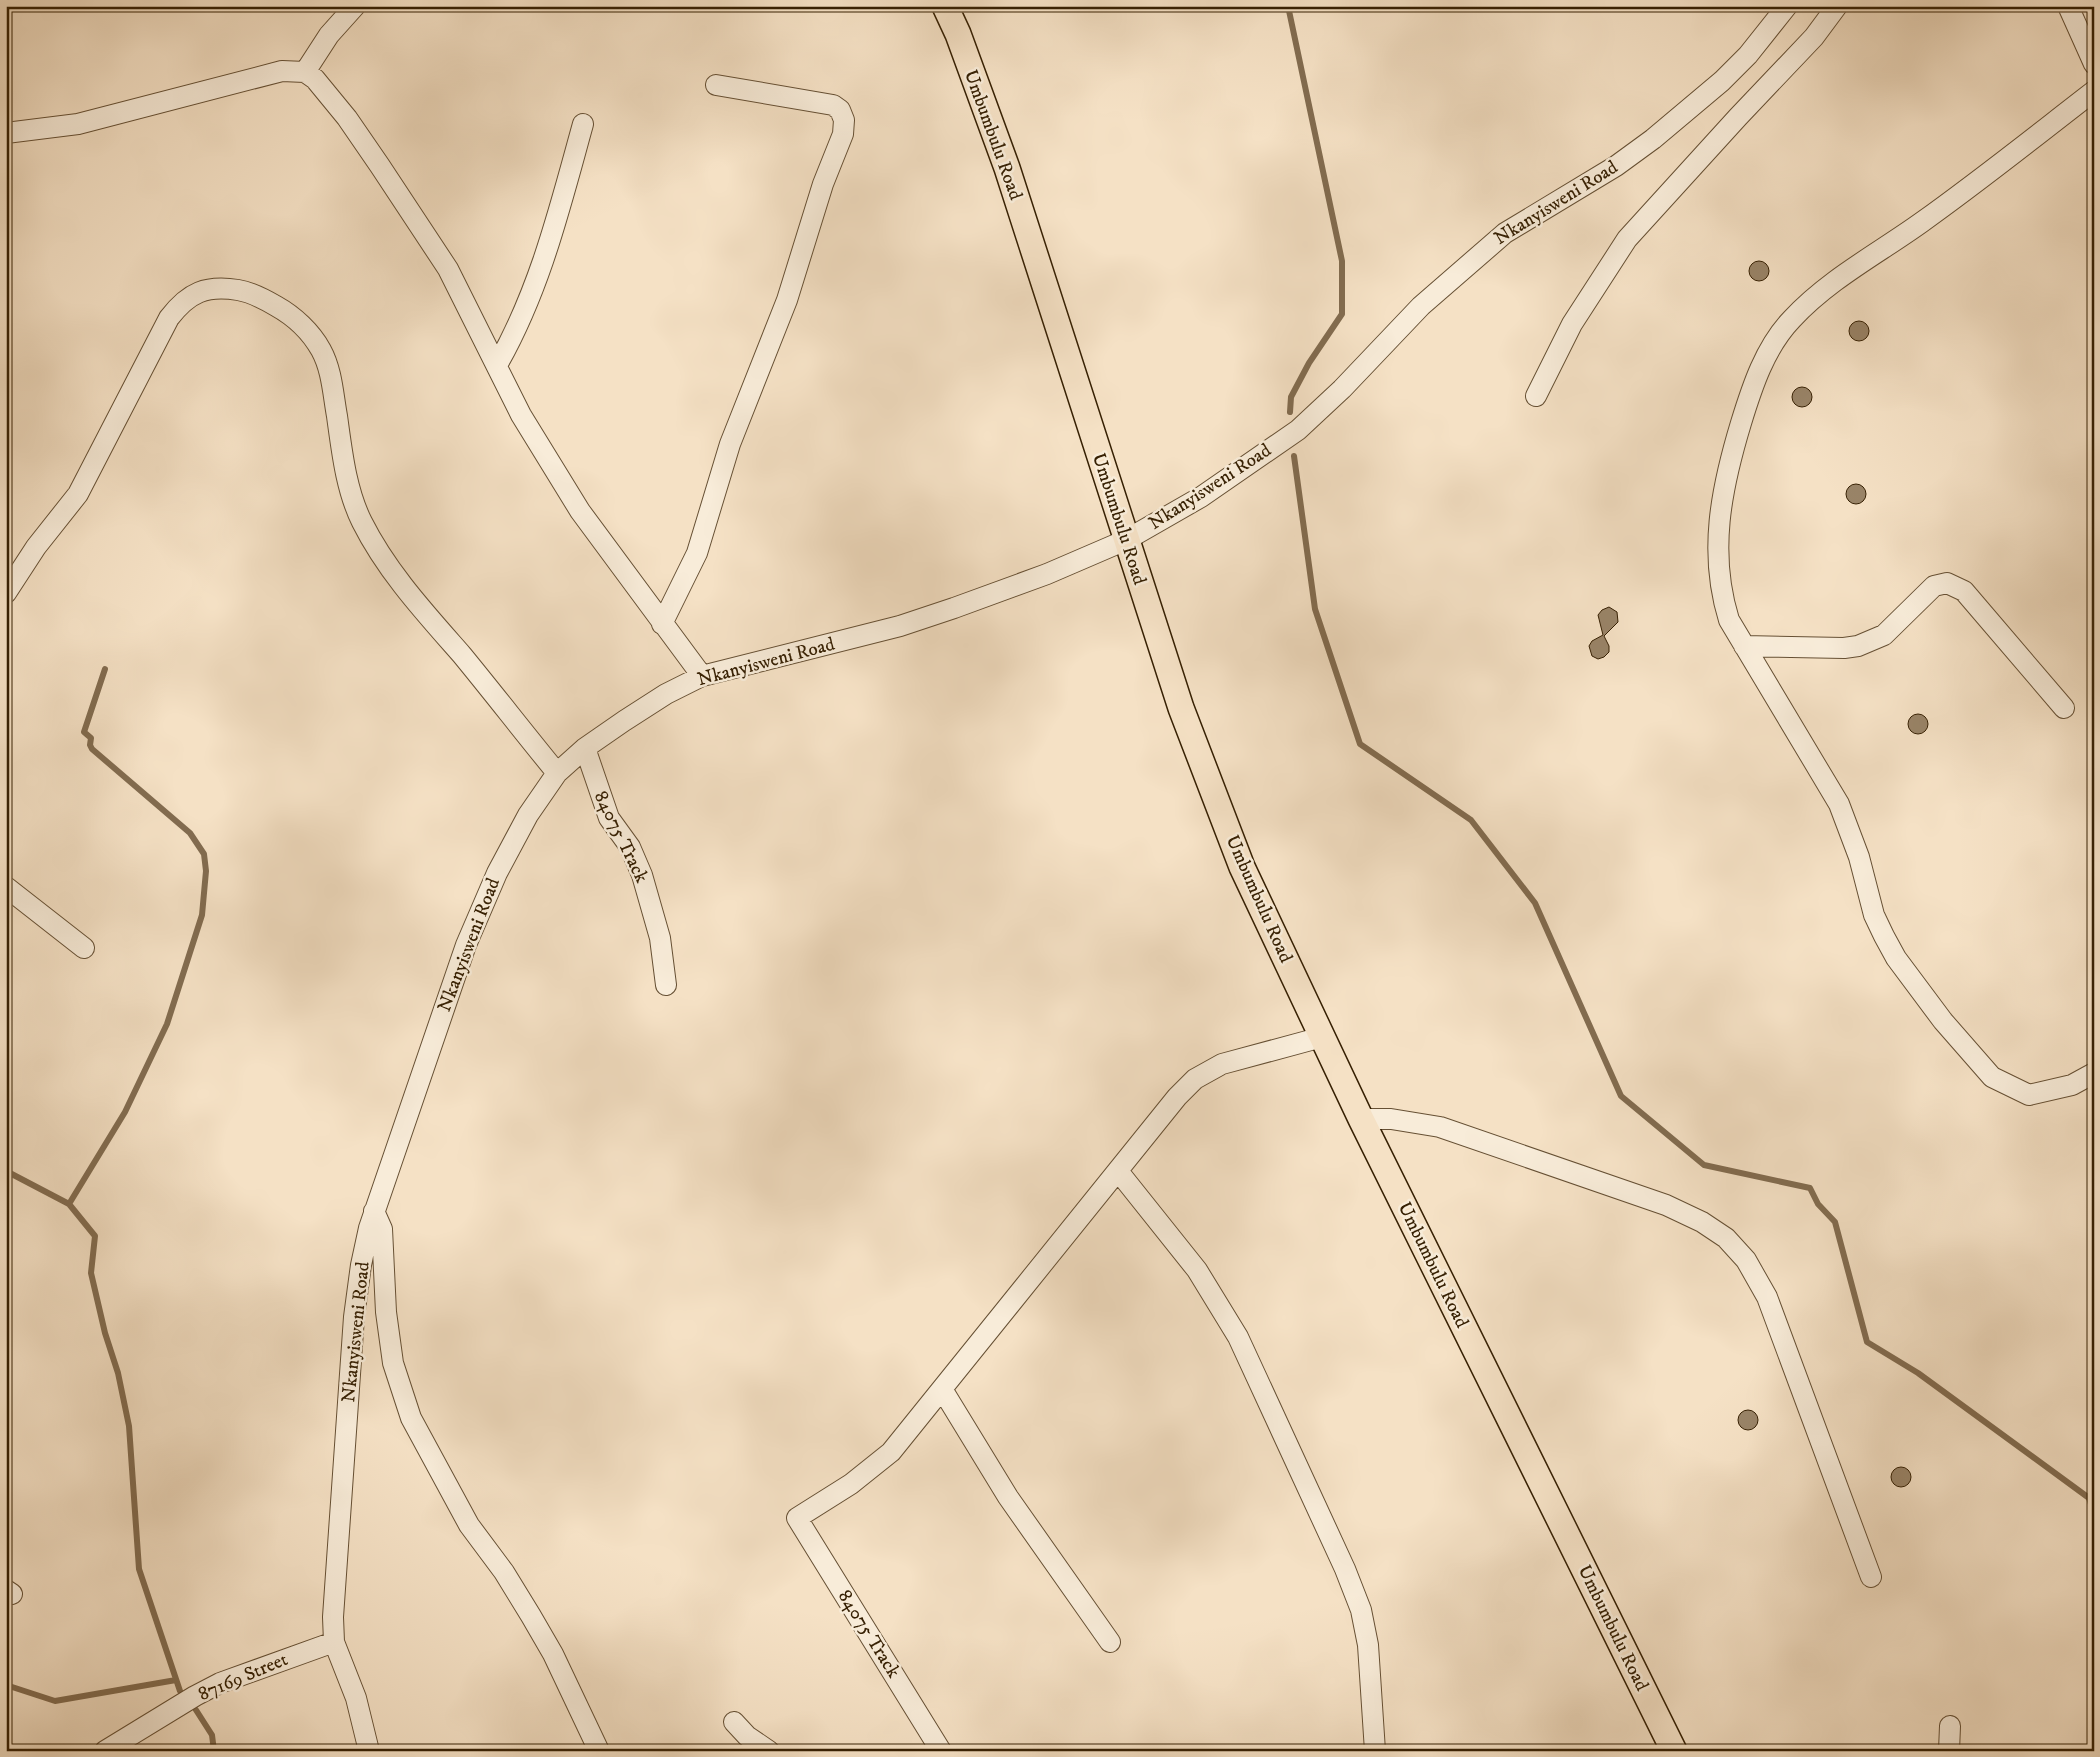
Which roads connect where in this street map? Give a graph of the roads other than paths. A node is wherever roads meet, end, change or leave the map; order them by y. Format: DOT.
graph roads {
  1 [pos="355,6"];
  2 [pos="945,6"];
  3 [pos="1787,6"];
  4 [pos="1837,6"];
  5 [pos="2068,6"];
  6 [pos="2094,64"];
  7 [pos="305,72"];
  8 [pos="716,85"];
  9 [pos="2094,90"];
  10 [pos="582,124"];
  11 [pos="6,133"];
  12 [pos="497,366"];
  13 [pos="1536,396"];
  14 [pos="1126,540"];
  15 [pos="6,593"];
  16 [pos="662,624"];
  17 [pos="1744,646"];
  18 [pos="702,676"];
  19 [pos="2064,708"];
  20 [pos="585,748"];
  21 [pos="557,773"];
  22 [pos="6,887"];
  23 [pos="84,948"];
  24 [pos="666,985"];
  25 [pos="1322,1037"];
  26 [pos="2094,1073"];
  27 [pos="1361,1120"];
  28 [pos="1118,1171"];
  29 [pos="374,1211"];
  30 [pos="942,1389"];
  31 [pos="1871,1577"];
  32 [pos="334,1642"];
  33 [pos="1110,1642"];
  34 [pos="734,1722"];
  35 [pos="1950,1726"];
  36 [pos="105,1751"];
  37 [pos="369,1751"];
  38 [pos="599,1751"];
  39 [pos="769,1751"];
  40 [pos="941,1751"];
  41 [pos="1375,1751"];
  42 [pos="1674,1751"];
  43 [pos="1949,1751"];
  1 -- 7 [label="street"];
  2 -- 14 [label="main road, Umbumbulu Road"];
  3 -- 14 [label="street, Nkanyisweni Road"];
  4 -- 13 [label="street"];
  5 -- 6 [label="street"];
  7 -- 11 [label="street"];
  7 -- 12 [label="street"];
  8 -- 16 [label="street"];
  9 -- 17 [label="street"];
  10 -- 12 [label="street"];
  12 -- 16 [label="street"];
  14 -- 18 [label="street, Nkanyisweni Road"];
  14 -- 25 [label="main road, Umbumbulu Road"];
  15 -- 21 [label="street"];
  16 -- 18 [label="street"];
  17 -- 19 [label="street"];
  17 -- 26 [label="street"];
  18 -- 20 [label="street, Nkanyisweni Road"];
  20 -- 21 [label="street, Nkanyisweni Road"];
  20 -- 24 [label="street, 84075 Track"];
  21 -- 29 [label="street, Nkanyisweni Road"];
  22 -- 23 [label="street"];
  25 -- 27 [label="main road, Umbumbulu Road"];
  25 -- 28 [label="street"];
  27 -- 31 [label="street"];
  27 -- 42 [label="main road, Umbumbulu Road"];
  28 -- 30 [label="street"];
  28 -- 41 [label="street"];
  29 -- 32 [label="street, Nkanyisweni Road"];
  29 -- 38 [label="street"];
  30 -- 33 [label="street"];
  30 -- 40 [label="street, 84075 Track"];
  32 -- 36 [label="street, 87169 Street"];
  32 -- 37 [label="street, Nkanyisweni Road"];
  34 -- 39 [label="street"];
  35 -- 43 [label="street"];
}
